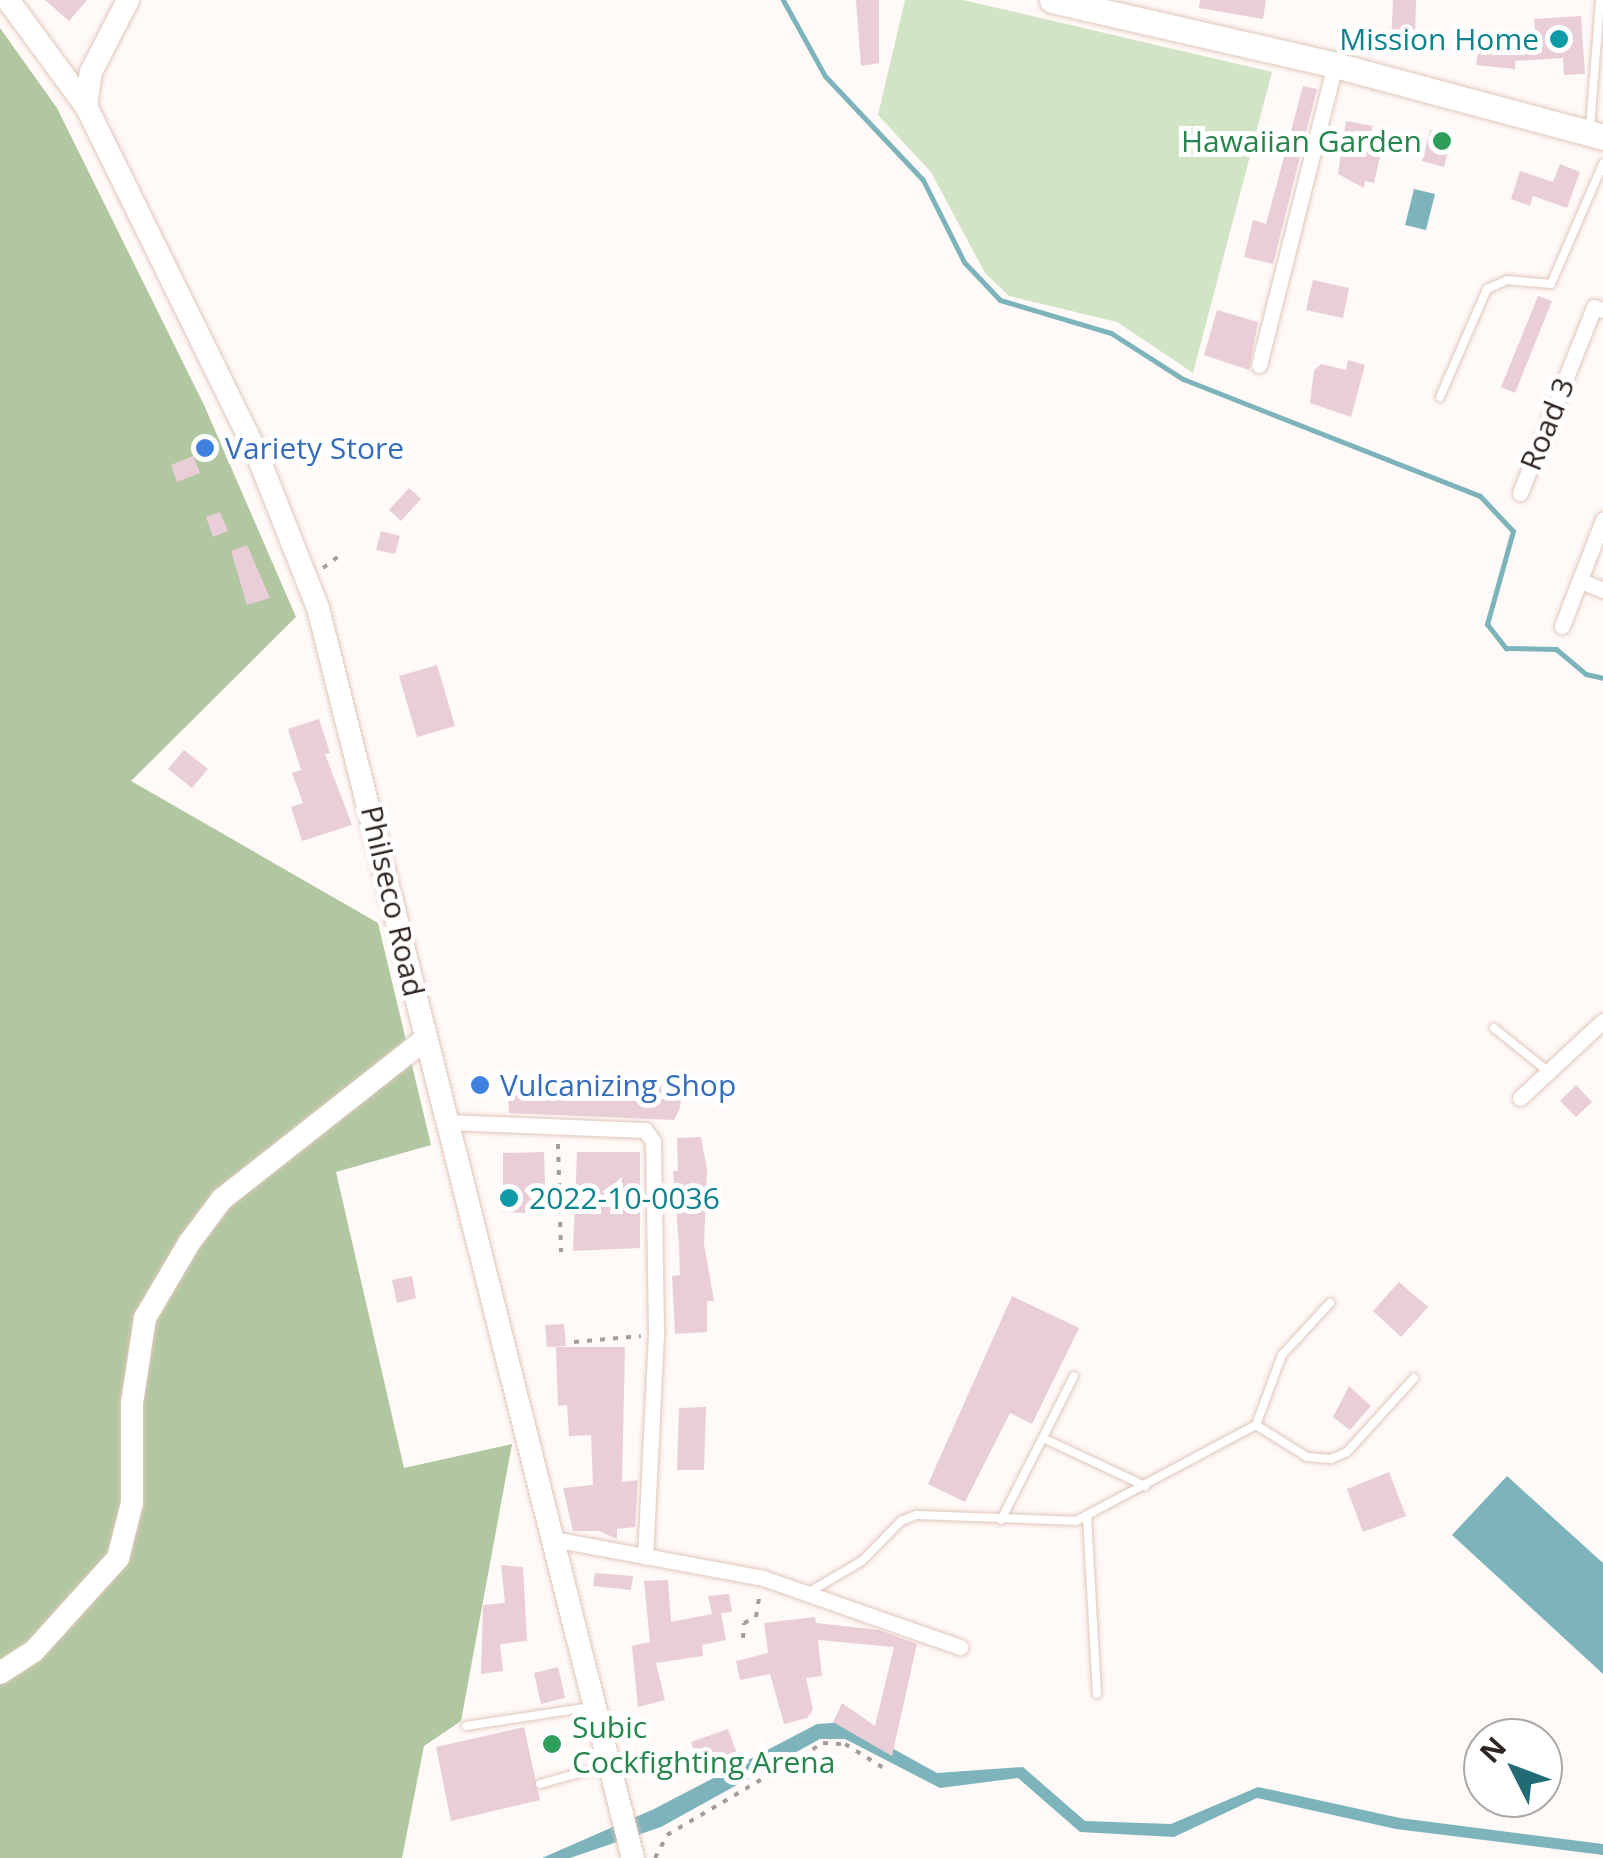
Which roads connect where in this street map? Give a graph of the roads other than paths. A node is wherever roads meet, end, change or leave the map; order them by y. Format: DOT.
graph roads {
  1 [pos="8,0"];
  2 [pos="128,0"];
  3 [pos="1052,0"];
  4 [pos="1600,0"];
  5 [pos="1335,65"];
  6 [pos="86,106"];
  7 [pos="1596,134"];
  8 [pos="1603,164"];
  9 [pos="1603,310"];
  10 [pos="1259,365"];
  11 [pos="1440,397"];
  12 [pos="1520,493"];
  13 [pos="1603,520"];
  14 [pos="1581,581"];
  15 [pos="1603,590"];
  16 [pos="1562,626"];
  17 [pos="1603,1020"];
  18 [pos="1494,1028"];
  19 [pos="425,1039"];
  20 [pos="1549,1072"];
  21 [pos="1520,1098"];
  22 [pos="447,1122"];
  23 [pos="1330,1302"];
  24 [pos="1074,1376"];
  25 [pos="1414,1378"];
  26 [pos="1256,1425"];
  27 [pos="1042,1438"];
  28 [pos="1145,1486"];
  29 [pos="1087,1516"];
  30 [pos="1000,1520"];
  31 [pos="554,1538"];
  32 [pos="644,1558"];
  33 [pos="810,1591"];
  34 [pos="960,1647"];
  35 [pos="0,1673"];
  36 [pos="1097,1694"];
  37 [pos="596,1706"];
  38 [pos="466,1726"];
  39 [pos="611,1764"];
  40 [pos="540,1784"];
  41 [pos="633,1857"];
  1 -- 6 [label="street, Philseco Road"];
  2 -- 6 [label="street"];
  3 -- 5 [label="main road"];
  4 -- 7 [label="lane"];
  5 -- 7 [label="main road"];
  5 -- 10 [label="street"];
  6 -- 19 [label="street, Philseco Road"];
  8 -- 11 [label="lane"];
  9 -- 12 [label="street, Road 3"];
  13 -- 14 [label="street"];
  14 -- 15 [label="street"];
  14 -- 16 [label="street"];
  17 -- 20 [label="street"];
  18 -- 20 [label="lane"];
  19 -- 22 [label="street, Philseco Road"];
  19 -- 35 [label="street"];
  20 -- 21 [label="street"];
  22 -- 31 [label="street, Philseco Road"];
  22 -- 32 [label="street"];
  23 -- 26 [label="lane"];
  24 -- 27 [label="lane"];
  25 -- 26 [label="lane"];
  26 -- 28 [label="lane"];
  27 -- 28 [label="lane"];
  27 -- 30 [label="lane"];
  28 -- 29 [label="lane"];
  29 -- 30 [label="lane"];
  29 -- 36 [label="lane"];
  30 -- 33 [label="lane"];
  31 -- 32 [label="street"];
  31 -- 37 [label="street, Philseco Road"];
  32 -- 33 [label="street"];
  33 -- 34 [label="street"];
  37 -- 38 [label="lane"];
  37 -- 39 [label="street, Philseco Road"];
  39 -- 40 [label="lane"];
  39 -- 41 [label="street, Philseco Road"];
}
